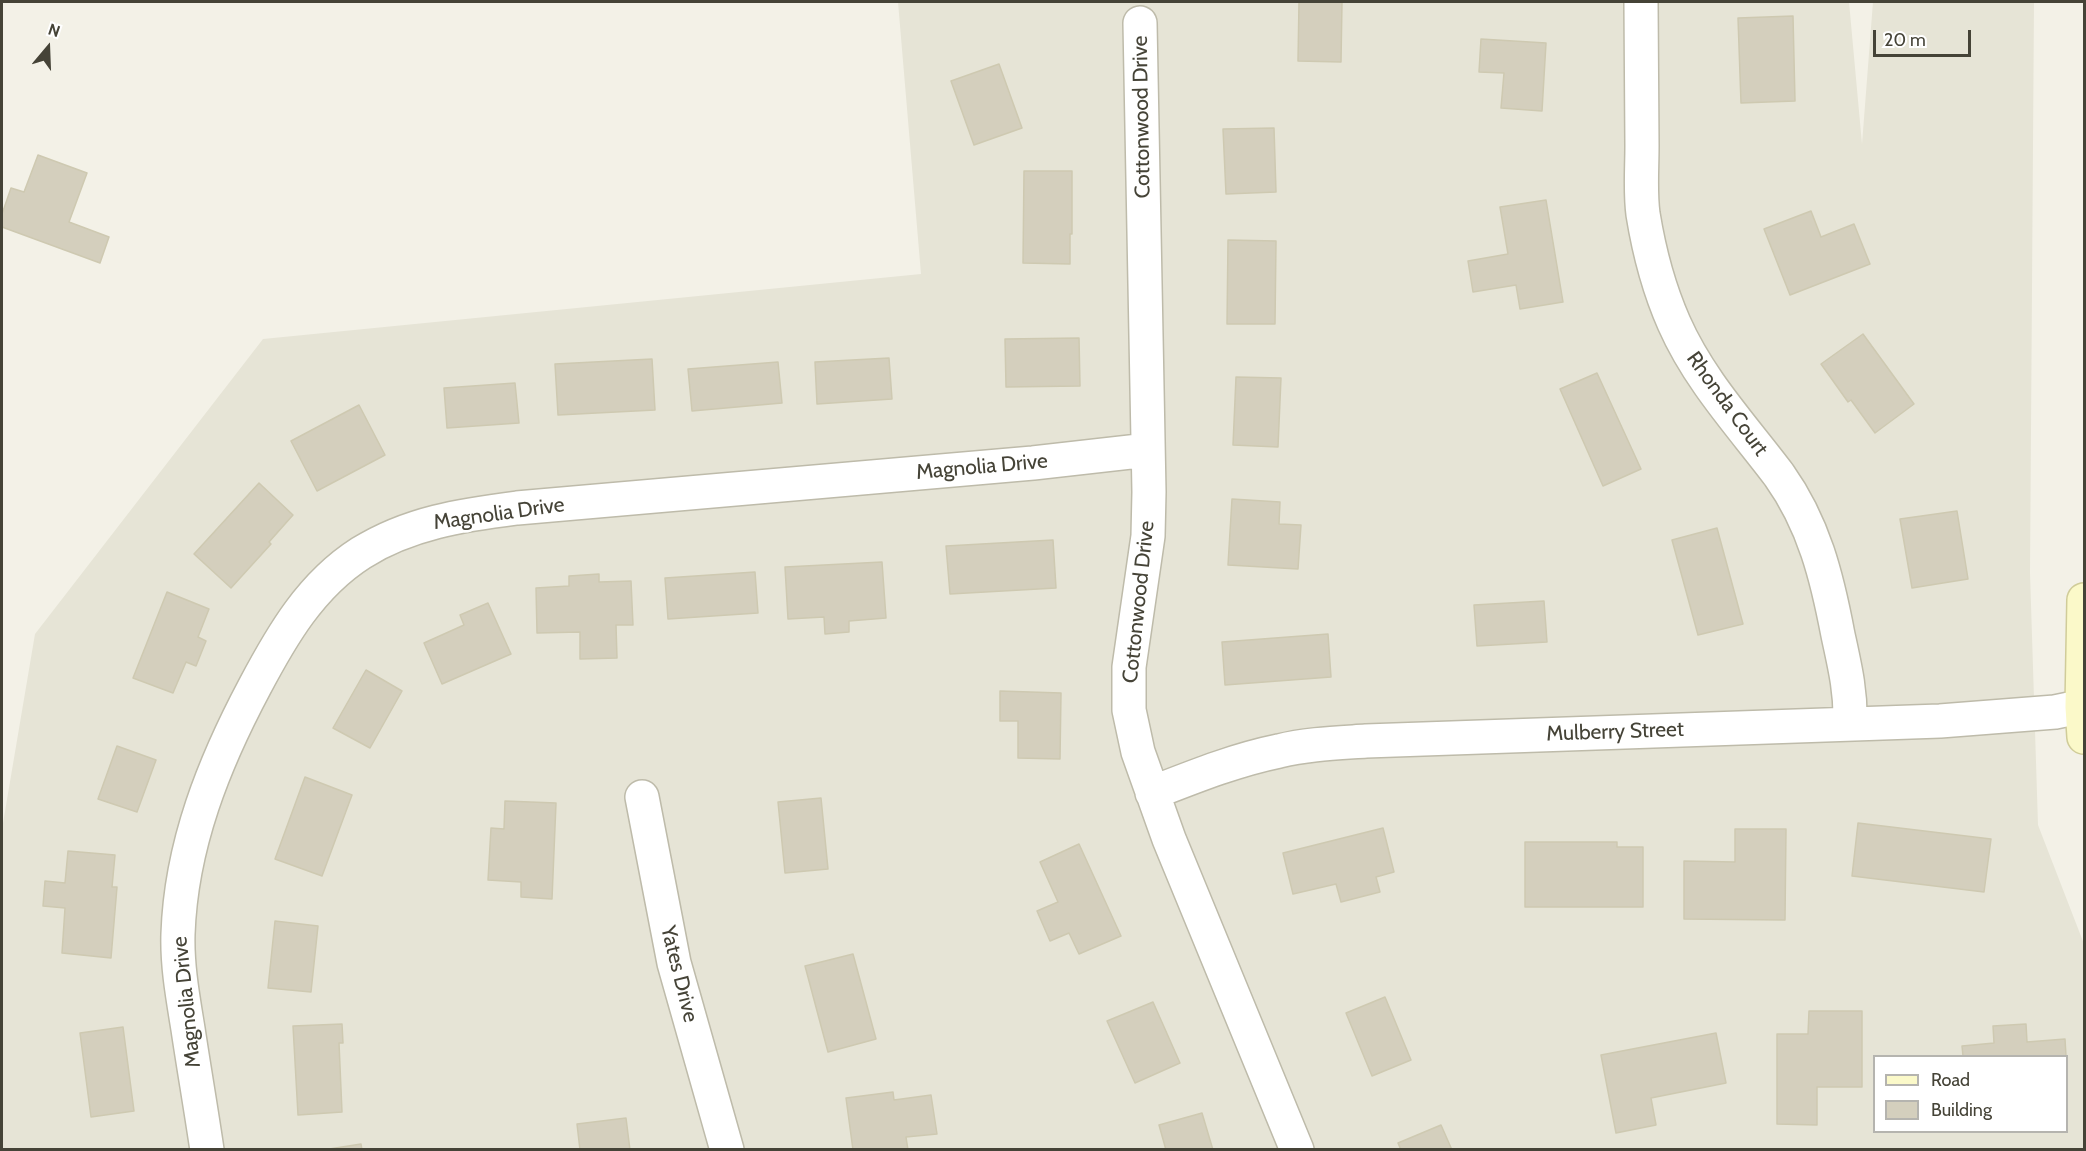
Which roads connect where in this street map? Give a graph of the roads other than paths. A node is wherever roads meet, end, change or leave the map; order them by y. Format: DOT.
graph roads {
  1 [pos="1641,2"];
  2 [pos="1140,23"];
  3 [pos="1148,450"];
  4 [pos="2085,600"];
  5 [pos="2084,716"];
  6 [pos="1850,724"];
  7 [pos="1152,793"];
  8 [pos="642,796"];
  9 [pos="207,1149"];
  10 [pos="727,1149"];
  11 [pos="1298,1149"];
  1 -- 6 [label="street, Rhonda Court"];
  2 -- 3 [label="street, Cottonwood Drive"];
  3 -- 7 [label="street, Cottonwood Drive"];
  3 -- 9 [label="street, Magnolia Drive"];
  4 -- 5 [label="main road"];
  5 -- 6 [label="street, Mulberry Street"];
  6 -- 7 [label="street, Mulberry Street"];
  7 -- 11 [label="street, Cottonwood Drive"];
  8 -- 10 [label="street, Yates Drive"];
}
